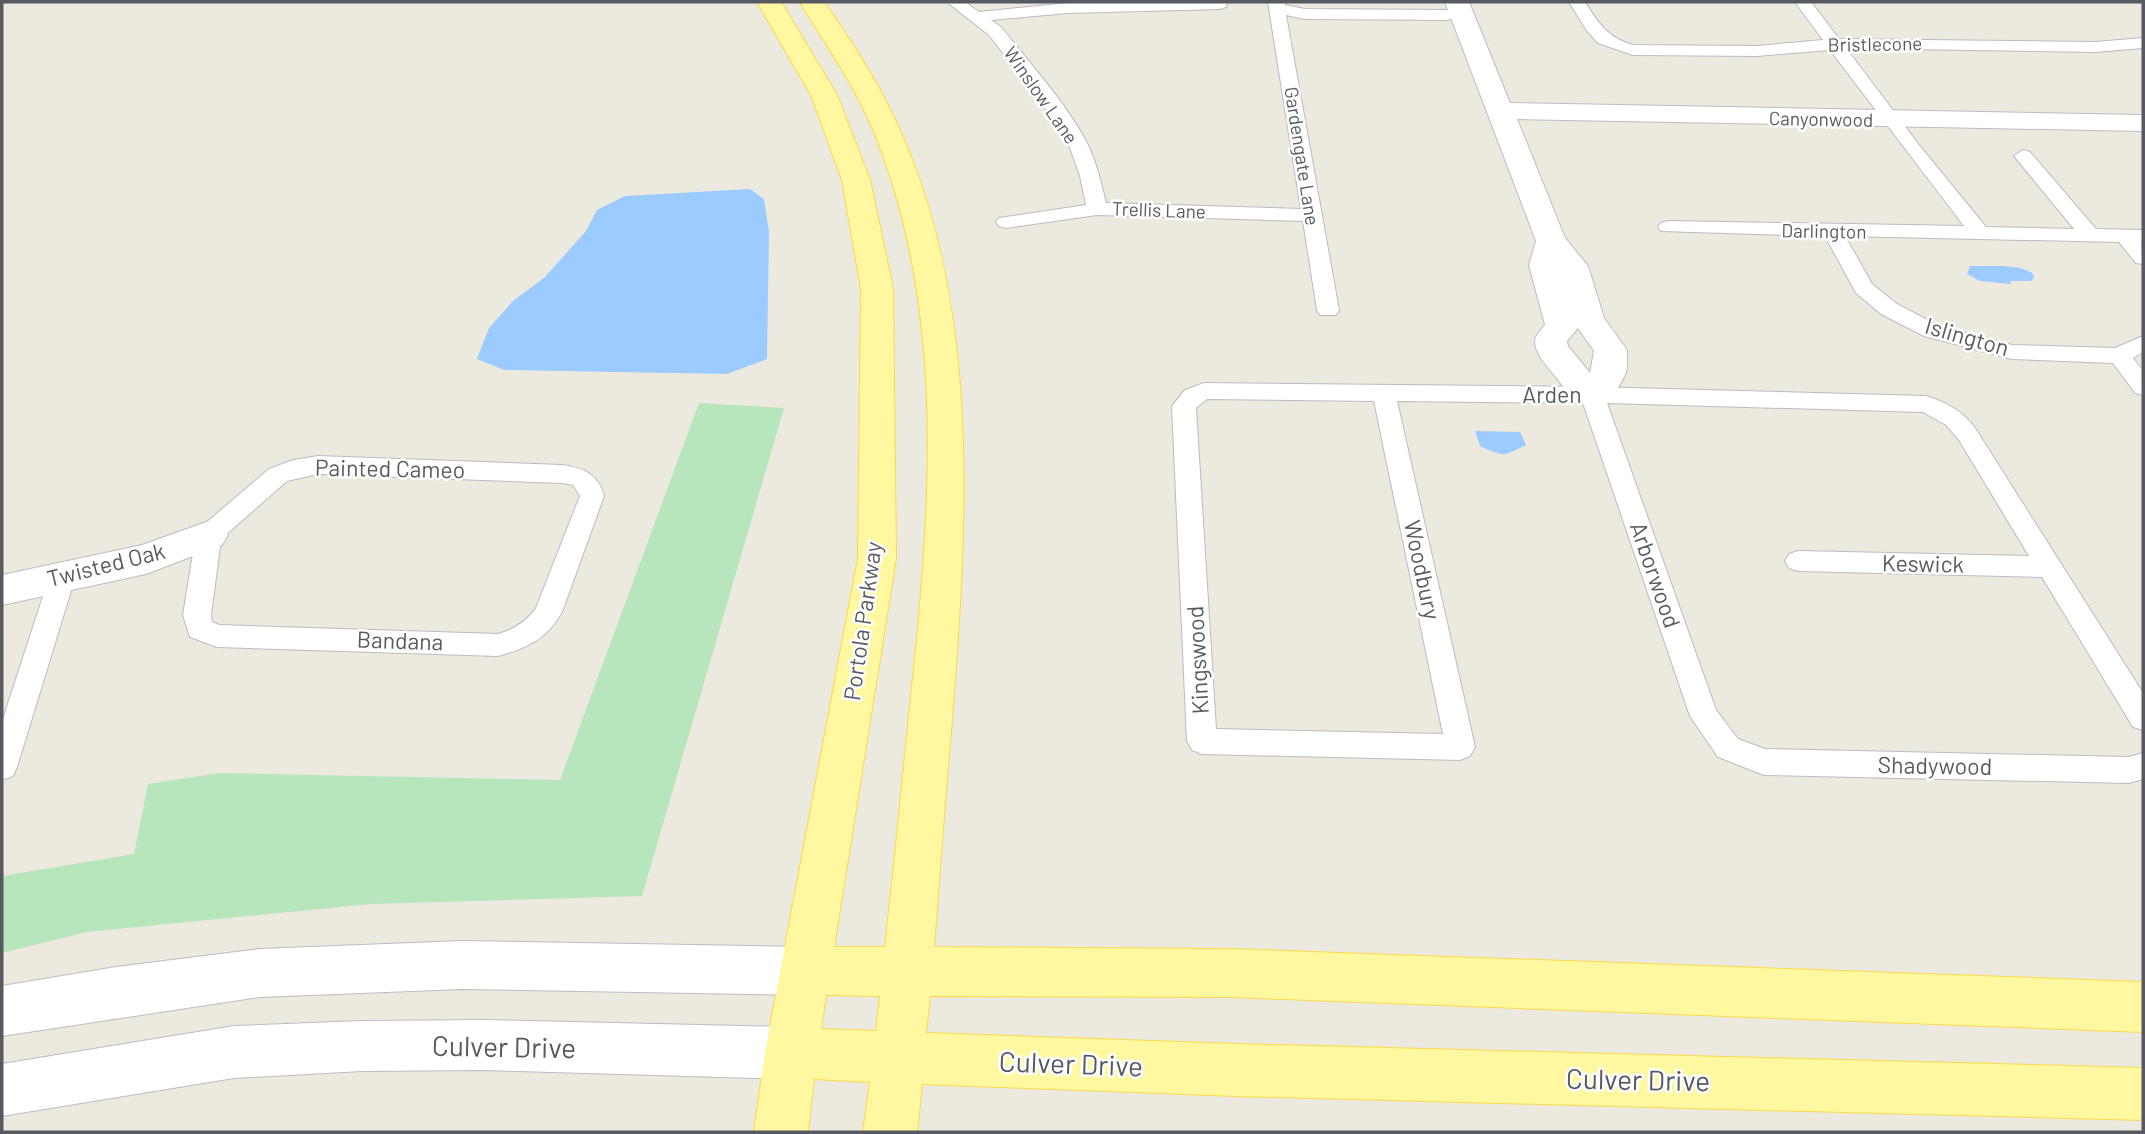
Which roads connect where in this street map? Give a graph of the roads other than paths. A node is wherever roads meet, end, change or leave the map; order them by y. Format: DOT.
graph roads {
  1 [pos="769,2"];
  2 [pos="811,2"];
  3 [pos="955,2"];
  4 [pos="1577,2"];
  5 [pos="1802,2"];
  6 [pos="1220,4"];
  7 [pos="1276,5"];
  8 [pos="1460,6"];
  9 [pos="978,18"];
  10 [pos="2143,43"];
  11 [pos="1834,44"];
  12 [pos="1499,111"];
  13 [pos="1889,121"];
  14 [pos="2143,124"];
  15 [pos="2023,156"];
  16 [pos="1097,208"];
  17 [pos="1312,215"];
  18 [pos="1006,222"];
  19 [pos="1668,228"];
  20 [pos="1832,231"];
  21 [pos="1981,234"];
  22 [pos="2090,235"];
  23 [pos="2134,236"];
  24 [pos="1551,241"];
  25 [pos="2143,258"];
  26 [pos="1328,310"];
  27 [pos="2143,343"];
  28 [pos="2119,356"];
  29 [pos="2143,387"];
  30 [pos="1384,394"];
  31 [pos="1591,395"];
  32 [pos="1184,406"];
  33 [pos="590,486"];
  34 [pos="209,535"];
  35 [pos="1798,561"];
  36 [pos="2047,567"];
  37 [pos="62,578"];
  38 [pos="2,590"];
  39 [pos="2143,718"];
  40 [pos="1460,747"];
  41 [pos="1728,748"];
  42 [pos="2143,766"];
  43 [pos="2,767"];
  44 [pos="805,971"];
  45 [pos="908,973"];
  46 [pos="2143,1007"];
  47 [pos="2,1011"];
  48 [pos="791,1053"];
  49 [pos="899,1058"];
  50 [pos="2,1090"];
  51 [pos="2143,1094"];
  52 [pos="781,1132"];
  53 [pos="890,1132"];
  1 -- 44 [label="main road, Portola Parkway"];
  2 -- 45 [label="main road"];
  3 -- 9 [label="street, Winslow Lane"];
  4 -- 11 [label="street, Bristlecone"];
  5 -- 11 [label="street"];
  6 -- 9 [label="street"];
  7 -- 8 [label="street"];
  7 -- 17 [label="street, Gardengate Lane"];
  8 -- 12 [label="street, Arborwood"];
  9 -- 16 [label="street, Winslow Lane"];
  10 -- 11 [label="street, Bristlecone"];
  11 -- 13 [label="street"];
  12 -- 13 [label="street, Canyonwood"];
  12 -- 24 [label="street, Arborwood"];
  13 -- 14 [label="street, Canyonwood"];
  13 -- 21 [label="street"];
  15 -- 22 [label="street"];
  16 -- 17 [label="street, Trellis Lane"];
  16 -- 18 [label="street, Trellis Lane"];
  17 -- 26 [label="street, Gardengate Lane"];
  19 -- 20 [label="street, Darlington"];
  20 -- 21 [label="street, Darlington"];
  20 -- 28 [label="street, Islington"];
  21 -- 22 [label="street, Darlington"];
  22 -- 23 [label="street, Darlington"];
  23 -- 25 [label="street"];
  24 -- 31 [label="street, Arborwood"];
  24 -- 31 [label="street, Arborwood"];
  27 -- 28 [label="street"];
  28 -- 29 [label="street"];
  30 -- 31 [label="street, Arden"];
  30 -- 32 [label="street, Arden"];
  30 -- 40 [label="street, Woodbury"];
  31 -- 36 [label="street, Arden"];
  31 -- 41 [label="street, Arborwood"];
  32 -- 40 [label="street, Kingswood"];
  33 -- 34 [label="street, Painted Cameo"];
  33 -- 34 [label="street, Bandana"];
  34 -- 37 [label="street, Twisted Oak"];
  35 -- 36 [label="street, Keswick"];
  36 -- 39 [label="street"];
  37 -- 38 [label="street, Twisted Oak"];
  37 -- 43 [label="street"];
  41 -- 42 [label="street, Shadywood"];
  44 -- 45 [label="main road"];
  44 -- 47 [label="street"];
  44 -- 48 [label="main road, Portola Parkway"];
  45 -- 46 [label="main road"];
  45 -- 49 [label="main road"];
  48 -- 49 [label="main road, Culver Drive"];
  48 -- 50 [label="street, Culver Drive"];
  48 -- 52 [label="main road, Portola Parkway"];
  49 -- 51 [label="main road, Culver Drive"];
  49 -- 53 [label="main road"];
}
